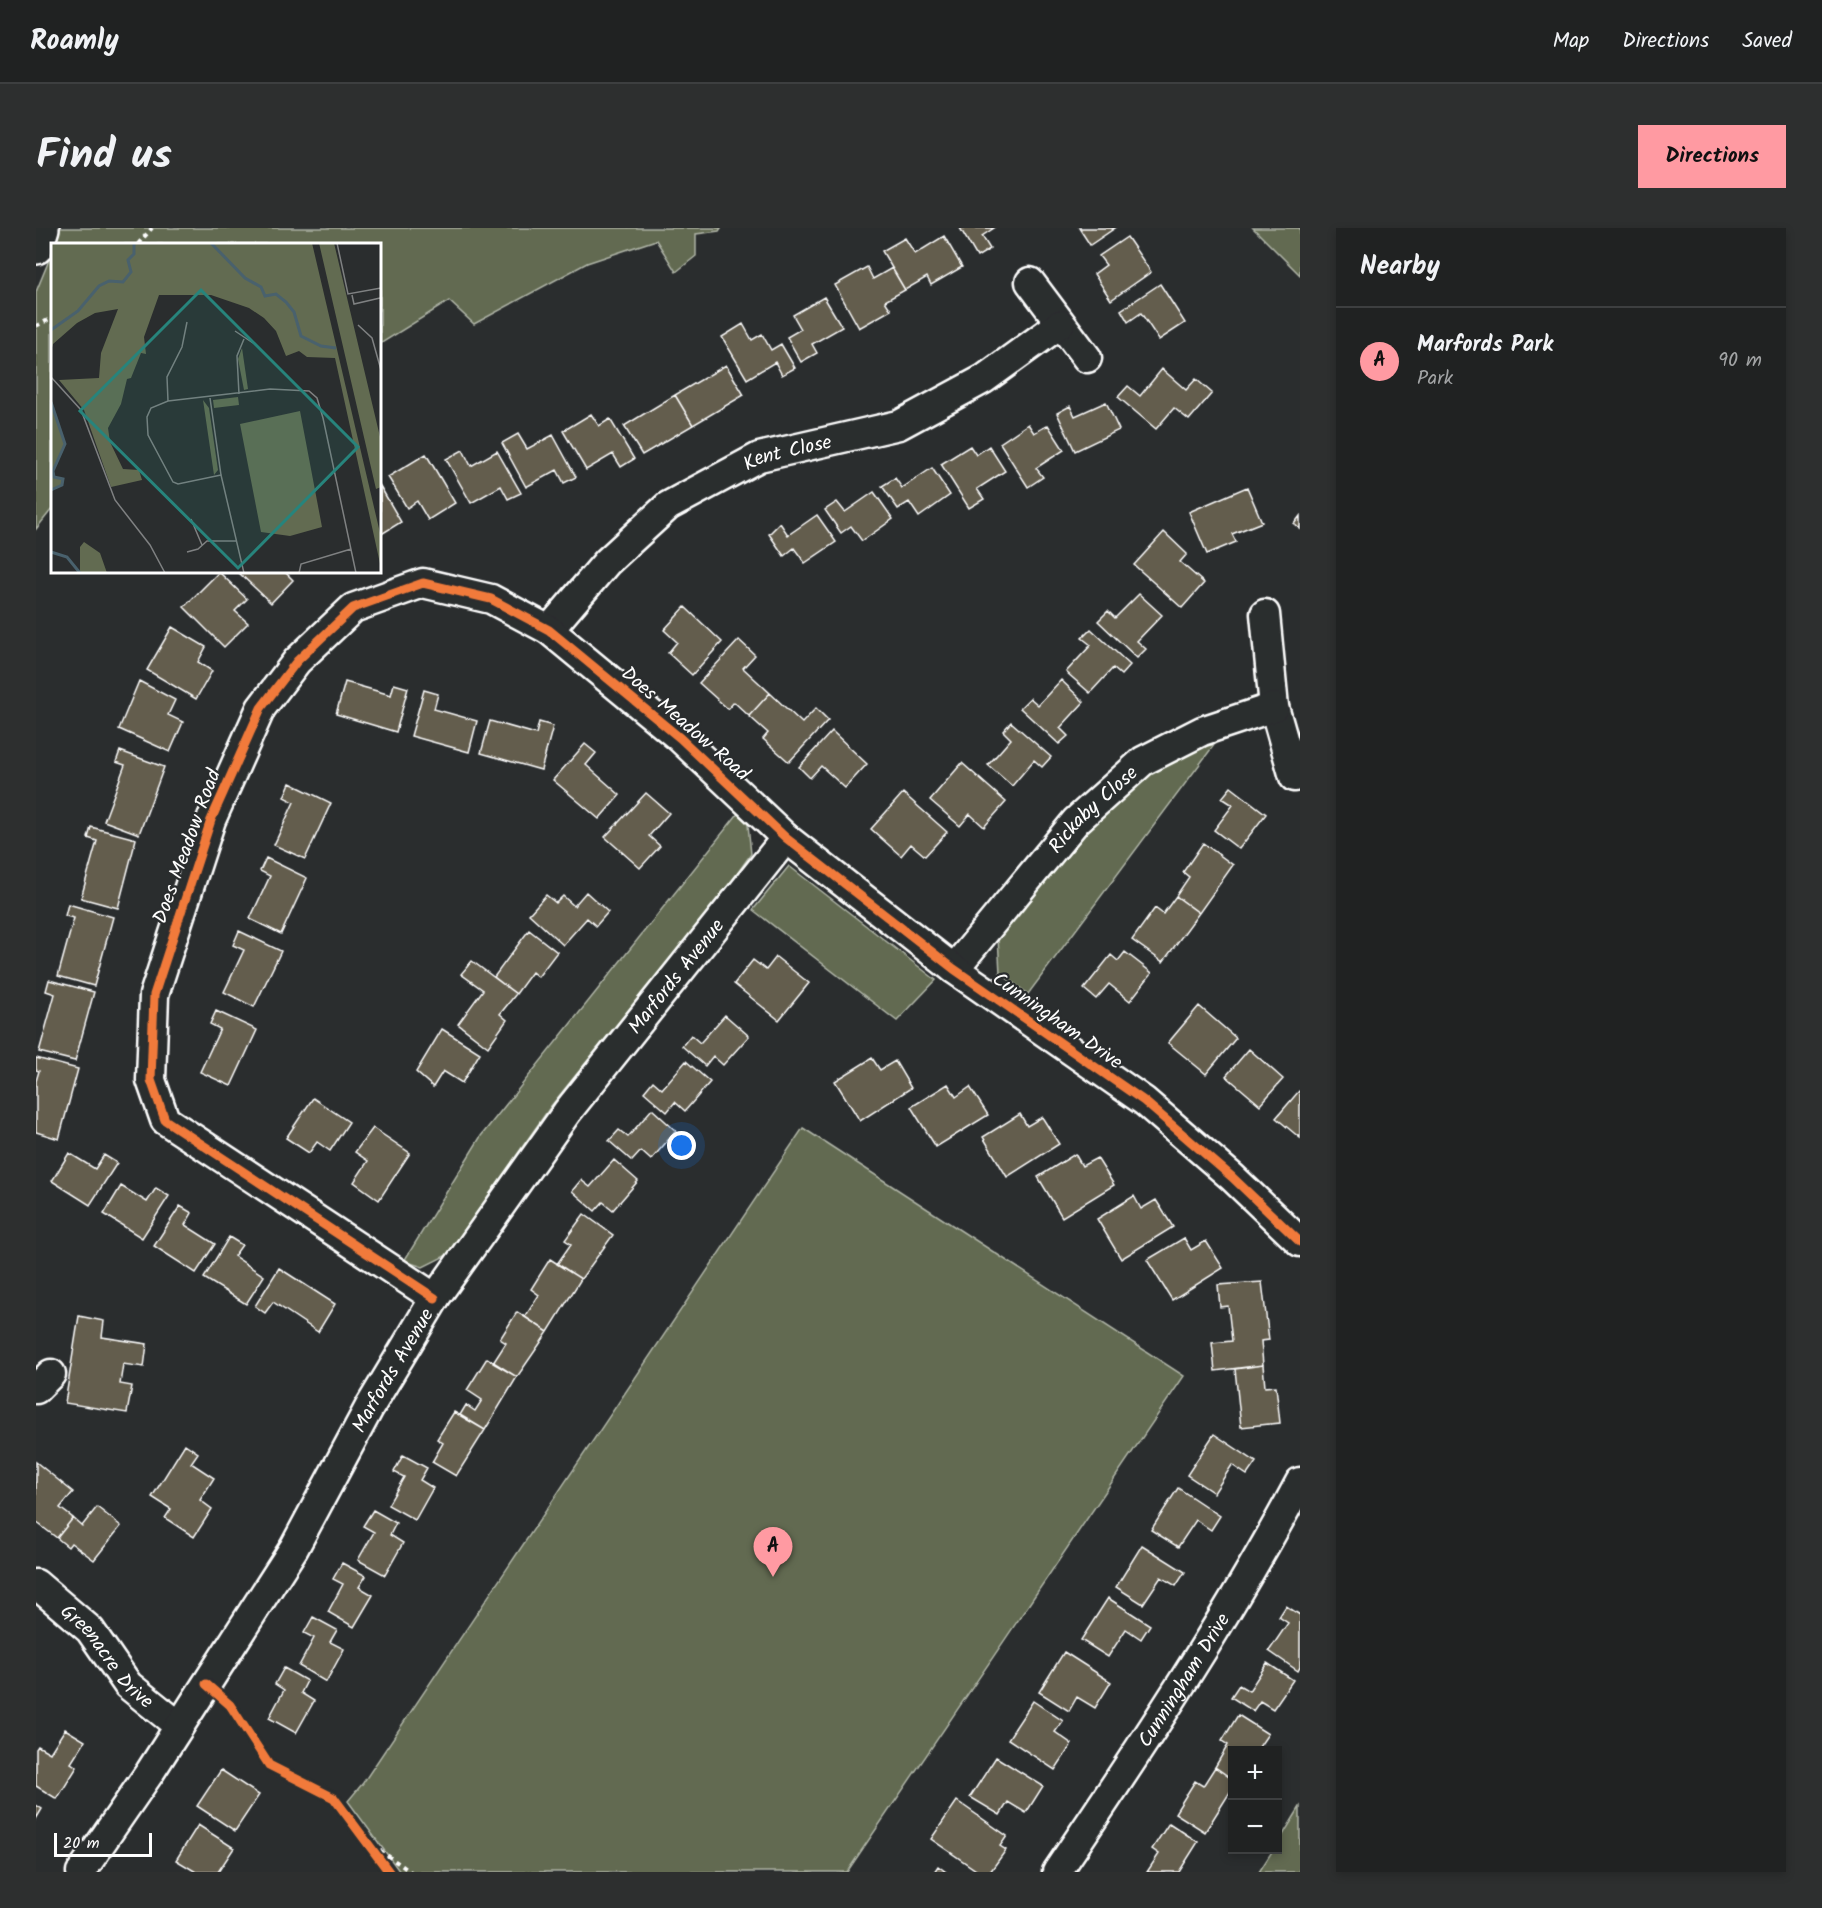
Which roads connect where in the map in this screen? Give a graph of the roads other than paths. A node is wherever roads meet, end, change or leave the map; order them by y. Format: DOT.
graph roads {
  1 [pos="42,228"];
  2 [pos="36,248"];
  3 [pos="1030,282"];
  4 [pos="1060,324"];
  5 [pos="1087,358"];
  6 [pos="1265,614"];
  7 [pos="549,630"];
  8 [pos="1274,707"];
  9 [pos="1294,777"];
  10 [pos="786,838"];
  11 [pos="954,969"];
  12 [pos="1300,1242"];
  13 [pos="435,1298"];
  14 [pos="1300,1482"];
  15 [pos="36,1584"];
  16 [pos="179,1726"];
  17 [pos="81,1872"];
  18 [pos="1057,1872"];
  1 -- 2 [label="street"];
  3 -- 4 [label="street"];
  4 -- 5 [label="street"];
  4 -- 7 [label="street, Kent Close"];
  6 -- 8 [label="street"];
  7 -- 10 [label="street, Does Meadow Road"];
  7 -- 13 [label="street, Does Meadow Road"];
  8 -- 9 [label="street"];
  8 -- 11 [label="street, Rickaby Close"];
  10 -- 11 [label="street, Cunningham Drive"];
  10 -- 13 [label="street, Marfords Avenue"];
  11 -- 12 [label="street, Cunningham Drive"];
  13 -- 16 [label="street, Marfords Avenue"];
  14 -- 18 [label="street, Cunningham Drive"];
  15 -- 16 [label="street, Greenacre Drive"];
  16 -- 17 [label="street, Marfords Avenue"];
}
